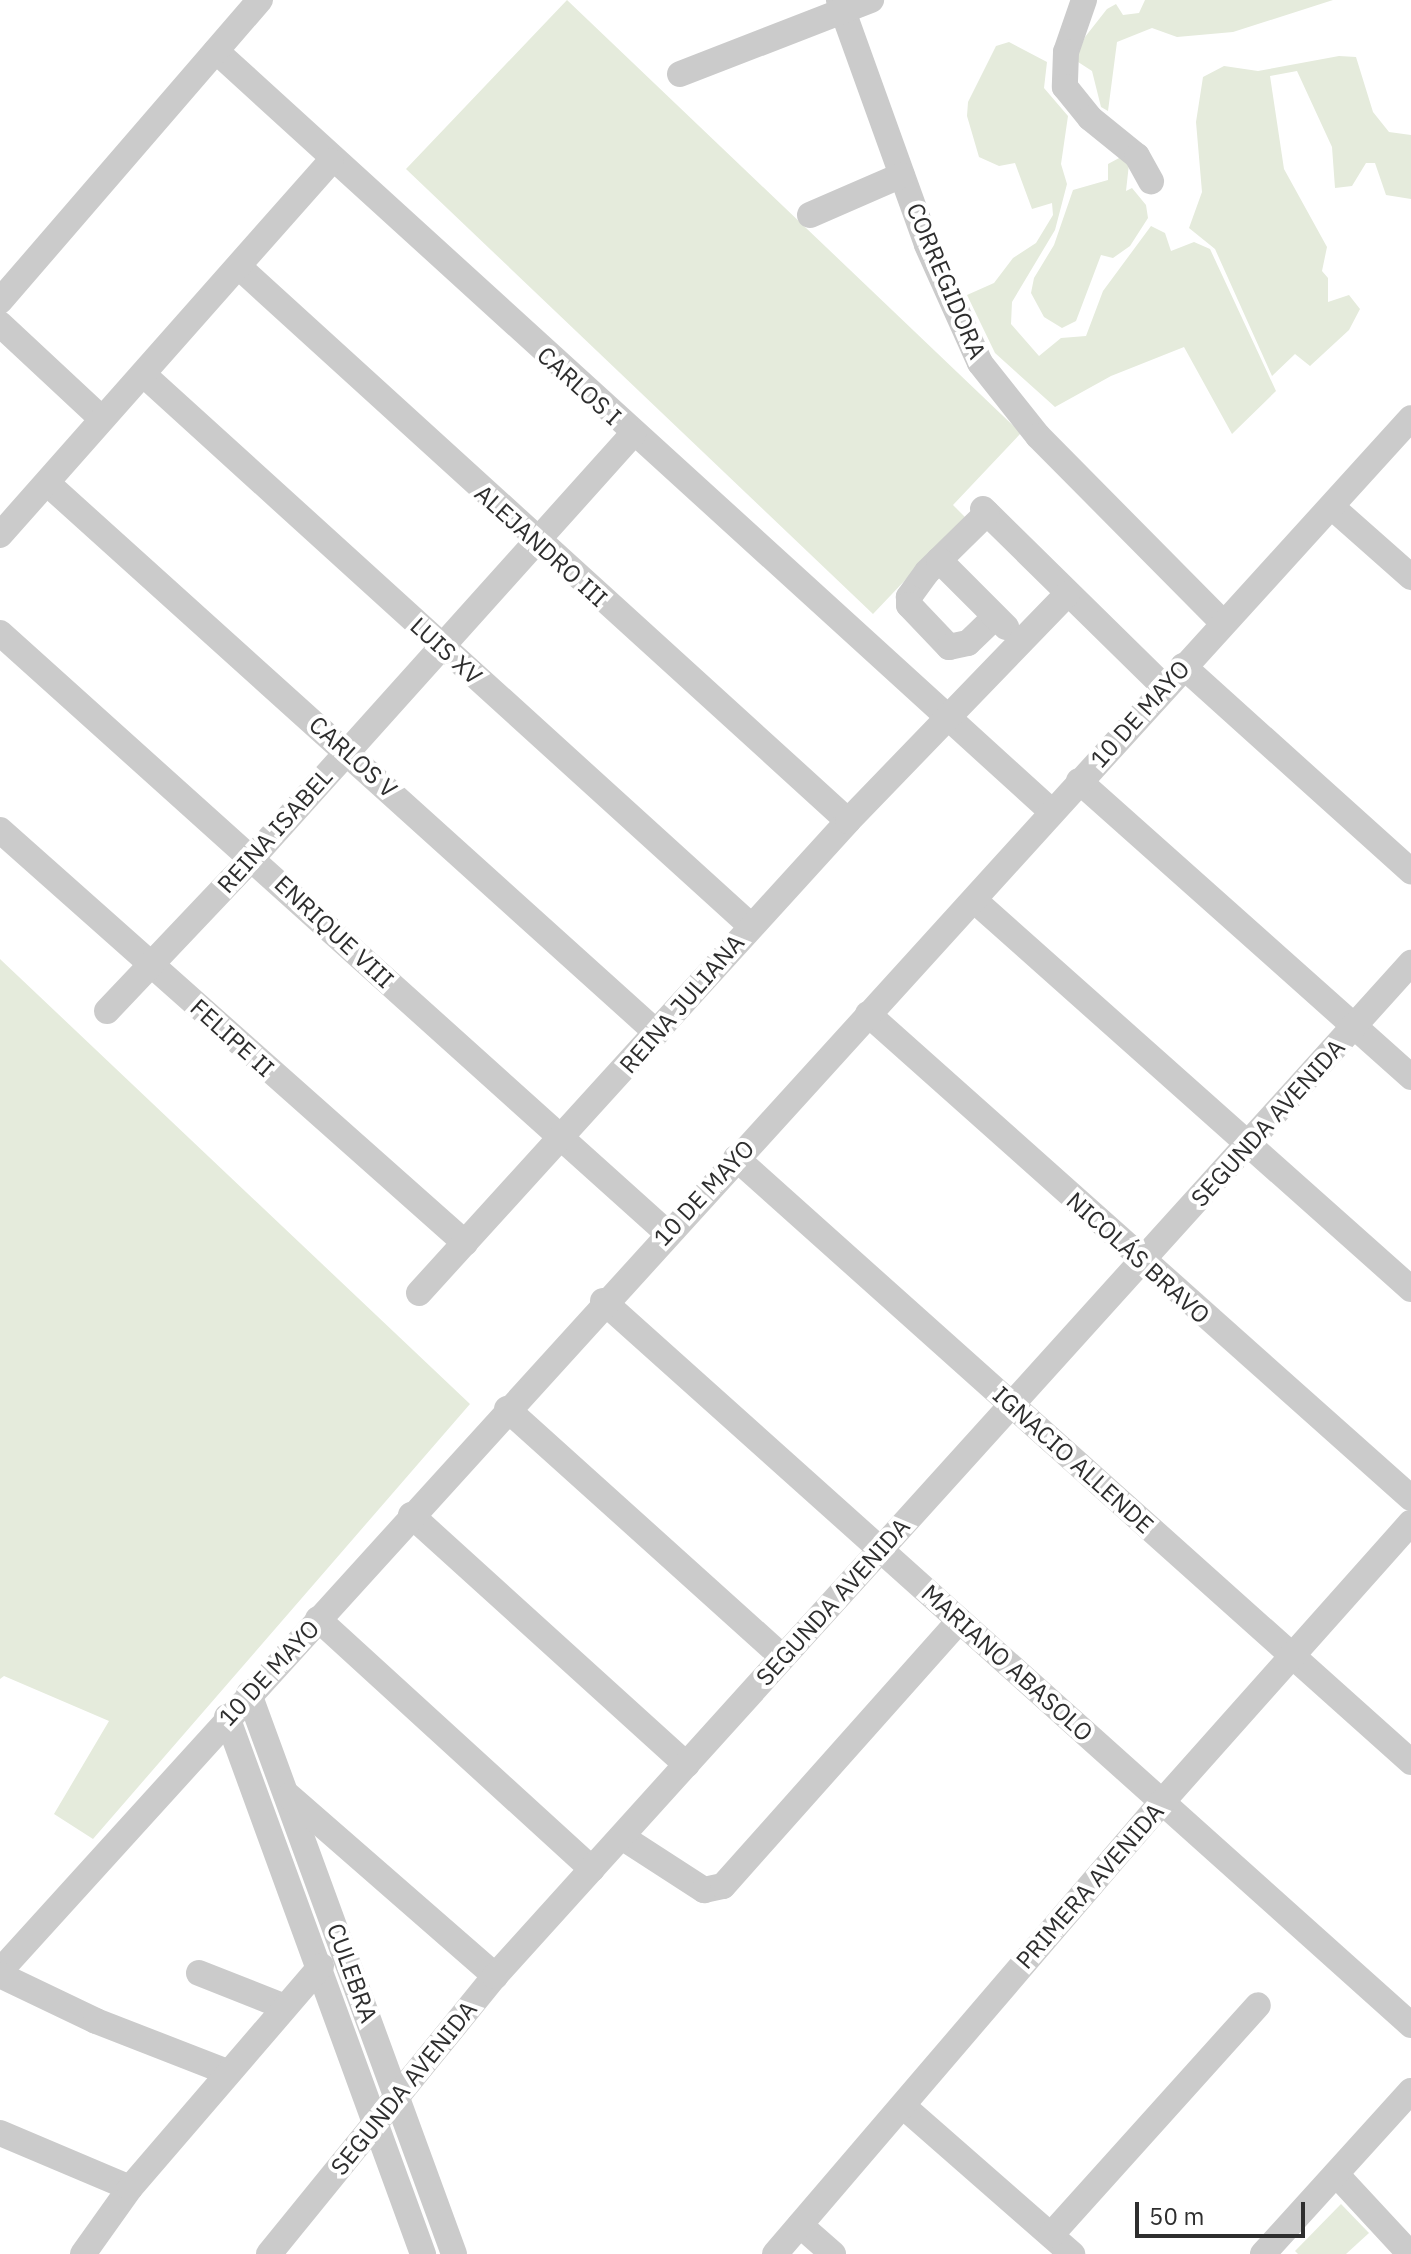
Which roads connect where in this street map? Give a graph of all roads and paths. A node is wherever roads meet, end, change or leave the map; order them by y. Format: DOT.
graph roads {
  1 [pos="260,0"];
  2 [pos="871,0"];
  3 [pos="1084,0"];
  4 [pos="841,5"];
  5 [pos="216,51"];
  6 [pos="680,74"];
  7 [pos="331,161"];
  8 [pos="902,175"];
  9 [pos="1151,181"];
  10 [pos="810,215"];
  11 [pos="239,267"];
  12 [pos="0,301"];
  13 [pos="0,324"];
  14 [pos="143,374"];
  15 [pos="1411,418"];
  16 [pos="102,419"];
  17 [pos="633,434"];
  18 [pos="47,483"];
  19 [pos="1332,507"];
  20 [pos="0,535"];
  21 [pos="536,542"];
  22 [pos="939,560"];
  23 [pos="1411,577"];
  24 [pos="1067,594"];
  25 [pos="995,617"];
  26 [pos="1223,623"];
  27 [pos="0,633"];
  28 [pos="1020,641"];
  29 [pos="440,646"];
  30 [pos="1183,666"];
  31 [pos="1164,687"];
  32 [pos="947,716"];
  33 [pos="347,751"];
  34 [pos="1079,781"];
  35 [pos="1051,811"];
  36 [pos="848,821"];
  37 [pos="0,830"];
  38 [pos="253,857"];
  39 [pos="1411,871"];
  40 [pos="974,900"];
  41 [pos="751,926"];
  42 [pos="1411,963"];
  43 [pos="151,965"];
  44 [pos="107,1011"];
  45 [pos="868,1014"];
  46 [pos="1355,1028"];
  47 [pos="657,1033"];
  48 [pos="1411,1077"];
  49 [pos="562,1140"];
  50 [pos="1247,1147"];
  51 [pos="736,1158"];
  52 [pos="666,1232"];
  53 [pos="465,1243"];
  54 [pos="1141,1261"];
  55 [pos="1411,1289"];
  56 [pos="419,1293"];
  57 [pos="603,1301"];
  58 [pos="1011,1403"];
  59 [pos="507,1409"];
  60 [pos="1411,1498"];
  61 [pos="411,1515"];
  62 [pos="1411,1523"];
  63 [pos="881,1550"];
  64 [pos="318,1619"];
  65 [pos="959,1621"];
  66 [pos="1291,1656"];
  67 [pos="782,1657"];
  68 [pos="249,1694"];
  69 [pos="227,1717"];
  70 [pos="1411,1762"];
  71 [pos="687,1765"];
  72 [pos="286,1794"];
  73 [pos="1162,1802"];
  74 [pos="622,1837"];
  75 [pos="592,1869"];
  76 [pos="321,1966"];
  77 [pos="0,1973"];
  78 [pos="199,1973"];
  79 [pos="495,1976"];
  80 [pos="1258,2005"];
  81 [pos="285,2007"];
  82 [pos="1411,2025"];
  83 [pos="227,2072"];
  84 [pos="1411,2091"];
  85 [pos="397,2096"];
  86 [pos="903,2106"];
  87 [pos="376,2125"];
  88 [pos="0,2133"];
  89 [pos="1336,2174"];
  90 [pos="130,2188"];
  91 [pos="800,2225"];
  92 [pos="1051,2235"];
  93 [pos="278,2251"];
  94 [pos="83,2254"];
  95 [pos="423,2254"];
  96 [pos="454,2254"];
  97 [pos="775,2254"];
  98 [pos="833,2254"];
  99 [pos="1072,2254"];
  100 [pos="1263,2254"];
  101 [pos="1410,2254"];
  1 -- 5 [label="street"];
  2 -- 4 [label="street"];
  3 -- 9 [label="street"];
  4 -- 6 [label="street"];
  4 -- 8 [label="street, CORREGIDORA"];
  5 -- 7 [label="street, CARLOS I"];
  5 -- 12 [label="street"];
  7 -- 11 [label="street"];
  7 -- 17 [label="street, CARLOS I"];
  8 -- 10 [label="street"];
  8 -- 26 [label="street, CORREGIDORA"];
  11 -- 14 [label="street"];
  11 -- 21 [label="street, ALEJANDRO III"];
  13 -- 16 [label="street"];
  14 -- 16 [label="street"];
  14 -- 29 [label="street, LUIS XV"];
  15 -- 19 [label="street, 10 DE MAYO"];
  16 -- 18 [label="street"];
  17 -- 21 [label="street, REINA ISABEL"];
  17 -- 32 [label="street, CARLOS I"];
  18 -- 20 [label="street"];
  18 -- 33 [label="street, CARLOS V"];
  19 -- 23 [label="street"];
  19 -- 26 [label="street, 10 DE MAYO"];
  21 -- 29 [label="street, REINA ISABEL"];
  21 -- 36 [label="street, ALEJANDRO III"];
  22 -- 24 [label="street"];
  22 -- 25 [label="street"];
  22 -- 25 [label="street"];
  24 -- 28 [label="street, REINA JULIANA"];
  24 -- 31 [label="street"];
  25 -- 28 [label="street"];
  26 -- 30 [label="street, 10 DE MAYO"];
  27 -- 38 [label="street, ENRIQUE VIII"];
  28 -- 32 [label="street, REINA JULIANA"];
  29 -- 33 [label="street, REINA ISABEL"];
  29 -- 41 [label="street, LUIS XV"];
  30 -- 31 [label="street, 10 DE MAYO"];
  30 -- 39 [label="street"];
  31 -- 34 [label="street, 10 DE MAYO"];
  32 -- 35 [label="street, CARLOS I"];
  32 -- 36 [label="street, REINA JULIANA"];
  33 -- 38 [label="street, REINA ISABEL"];
  33 -- 47 [label="street, CARLOS V"];
  34 -- 35 [label="street, 10 DE MAYO"];
  34 -- 46 [label="street"];
  35 -- 40 [label="street, 10 DE MAYO"];
  36 -- 41 [label="street, REINA JULIANA"];
  37 -- 43 [label="street, FELIPE II"];
  38 -- 43 [label="street, REINA ISABEL"];
  38 -- 49 [label="street, ENRIQUE VIII"];
  40 -- 45 [label="street, 10 DE MAYO"];
  40 -- 50 [label="street"];
  41 -- 47 [label="street, REINA JULIANA"];
  42 -- 46 [label="street, SEGUNDA AVENIDA"];
  43 -- 44 [label="street, REINA ISABEL"];
  43 -- 53 [label="street, FELIPE II"];
  45 -- 51 [label="street, 10 DE MAYO"];
  45 -- 54 [label="street, NICOLÁS BRAVO"];
  46 -- 48 [label="street"];
  46 -- 50 [label="street, SEGUNDA AVENIDA"];
  47 -- 49 [label="street, REINA JULIANA"];
  49 -- 52 [label="street, ENRIQUE VIII"];
  49 -- 53 [label="street, REINA JULIANA"];
  50 -- 54 [label="street, SEGUNDA AVENIDA"];
  50 -- 55 [label="street"];
  51 -- 52 [label="street, 10 DE MAYO"];
  51 -- 58 [label="street, IGNACIO ALLENDE"];
  52 -- 57 [label="street, 10 DE MAYO"];
  53 -- 56 [label="street, REINA JULIANA"];
  54 -- 58 [label="street, SEGUNDA AVENIDA"];
  54 -- 60 [label="street, NICOLÁS BRAVO"];
  57 -- 59 [label="street, 10 DE MAYO"];
  57 -- 63 [label="street, MARIANO ABASOLO"];
  58 -- 63 [label="street, SEGUNDA AVENIDA"];
  58 -- 66 [label="street, IGNACIO ALLENDE"];
  59 -- 61 [label="street, 10 DE MAYO"];
  59 -- 67 [label="street"];
  61 -- 64 [label="street, 10 DE MAYO"];
  61 -- 71 [label="street"];
  62 -- 66 [label="street, PRIMERA AVENIDA"];
  63 -- 65 [label="street, MARIANO ABASOLO"];
  63 -- 67 [label="street, SEGUNDA AVENIDA"];
  64 -- 68 [label="street, 10 DE MAYO"];
  64 -- 75 [label="street"];
  65 -- 73 [label="street, MARIANO ABASOLO"];
  65 -- 74 [label="street"];
  66 -- 70 [label="street, IGNACIO ALLENDE"];
  66 -- 73 [label="street, PRIMERA AVENIDA"];
  67 -- 71 [label="street, SEGUNDA AVENIDA"];
  68 -- 69 [label="street, 10 DE MAYO"];
  68 -- 72 [label="street, CULEBRA"];
  69 -- 76 [label="street, CULEBRA"];
  69 -- 77 [label="street, 10 DE MAYO"];
  71 -- 74 [label="street, SEGUNDA AVENIDA"];
  72 -- 79 [label="street"];
  72 -- 85 [label="street, CULEBRA"];
  73 -- 82 [label="street, MARIANO ABASOLO"];
  73 -- 86 [label="street, PRIMERA AVENIDA"];
  74 -- 75 [label="street, SEGUNDA AVENIDA"];
  75 -- 79 [label="street, SEGUNDA AVENIDA"];
  76 -- 81 [label="street"];
  76 -- 87 [label="street, CULEBRA"];
  77 -- 83 [label="street"];
  78 -- 81 [label="street"];
  79 -- 85 [label="street, SEGUNDA AVENIDA"];
  80 -- 92 [label="street"];
  81 -- 83 [label="street"];
  83 -- 90 [label="street"];
  84 -- 89 [label="street"];
  85 -- 87 [label="street, SEGUNDA AVENIDA"];
  85 -- 96 [label="street, CULEBRA"];
  86 -- 91 [label="street, PRIMERA AVENIDA"];
  86 -- 92 [label="street"];
  87 -- 93 [label="street, SEGUNDA AVENIDA"];
  87 -- 95 [label="street, CULEBRA"];
  88 -- 90 [label="street"];
  89 -- 100 [label="street"];
  89 -- 101 [label="street"];
  90 -- 94 [label="street"];
  91 -- 97 [label="street, PRIMERA AVENIDA"];
  91 -- 98 [label="street"];
  92 -- 99 [label="street"];
}
